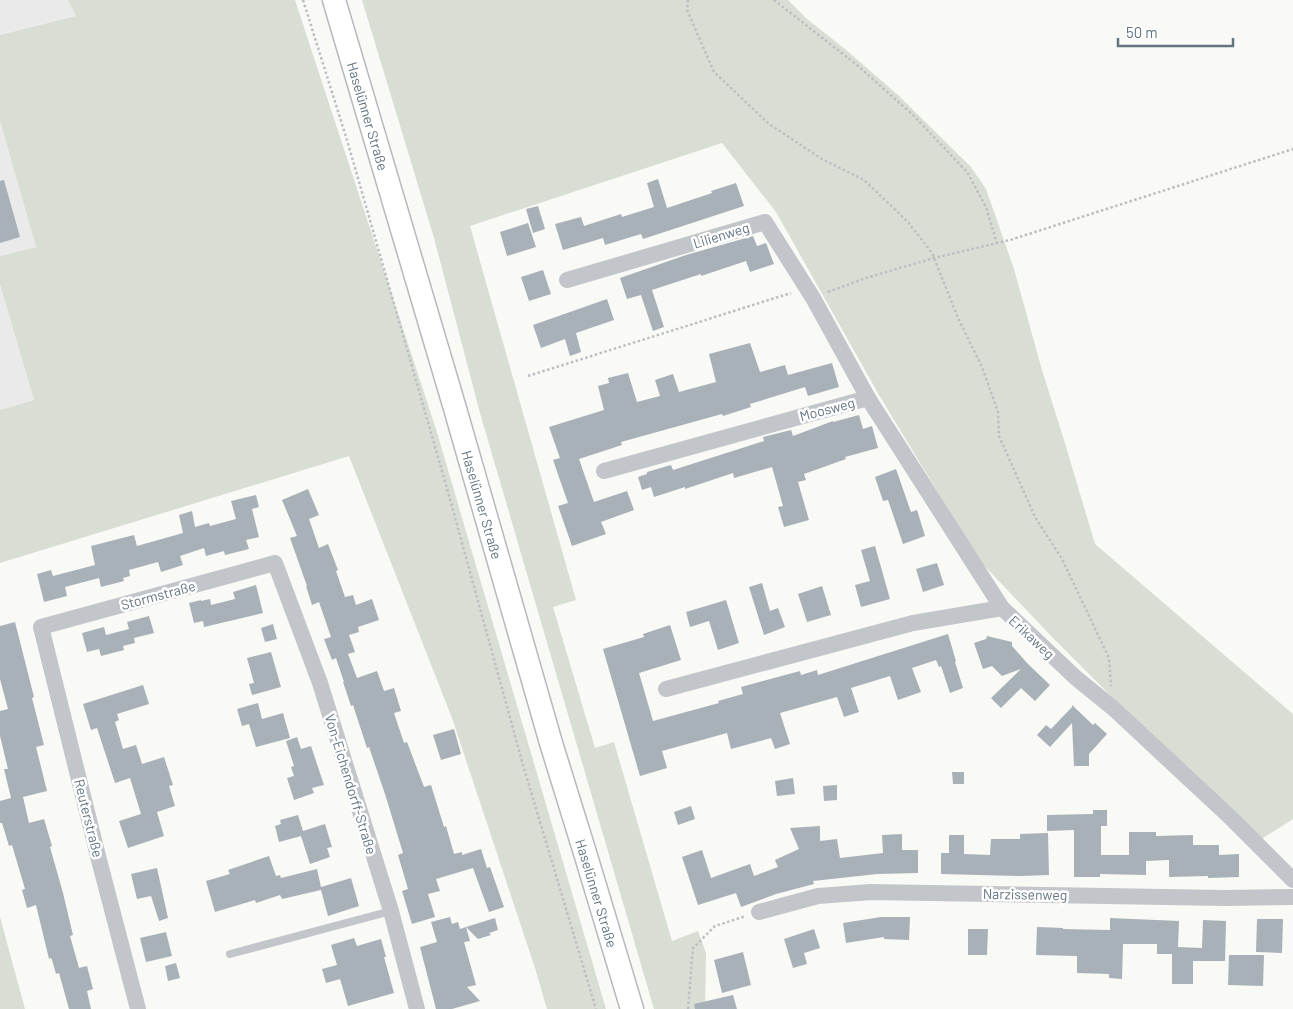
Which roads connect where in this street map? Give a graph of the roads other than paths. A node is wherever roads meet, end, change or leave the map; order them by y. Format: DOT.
graph roads {
  1 [pos="334,0"];
  2 [pos="567,280"];
  3 [pos="868,398"];
  4 [pos="604,471"];
  5 [pos="276,563"];
  6 [pos="1002,608"];
  7 [pos="41,627"];
  8 [pos="666,689"];
  9 [pos="1293,880"];
  10 [pos="1293,897"];
  11 [pos="391,911"];
  12 [pos="760,912"];
  13 [pos="230,954"];
  14 [pos="138,1009"];
  15 [pos="417,1009"];
  16 [pos="632,1009"];
  1 -- 16 [label="street, Haselünner Straße"];
  2 -- 3 [label="street, Lilienweg"];
  3 -- 4 [label="street, Moosweg"];
  3 -- 6 [label="street, Moosweg"];
  5 -- 7 [label="street, Stormstraße"];
  5 -- 11 [label="street, Von-Eichendorff-Straße"];
  6 -- 8 [label="street, Erikaweg"];
  6 -- 9 [label="street, Erikaweg"];
  7 -- 14 [label="street, Reuterstraße"];
  10 -- 12 [label="street, Narzissenweg"];
  11 -- 13 [label="lane"];
  11 -- 15 [label="street, Von-Eichendorff-Straße"];
}
